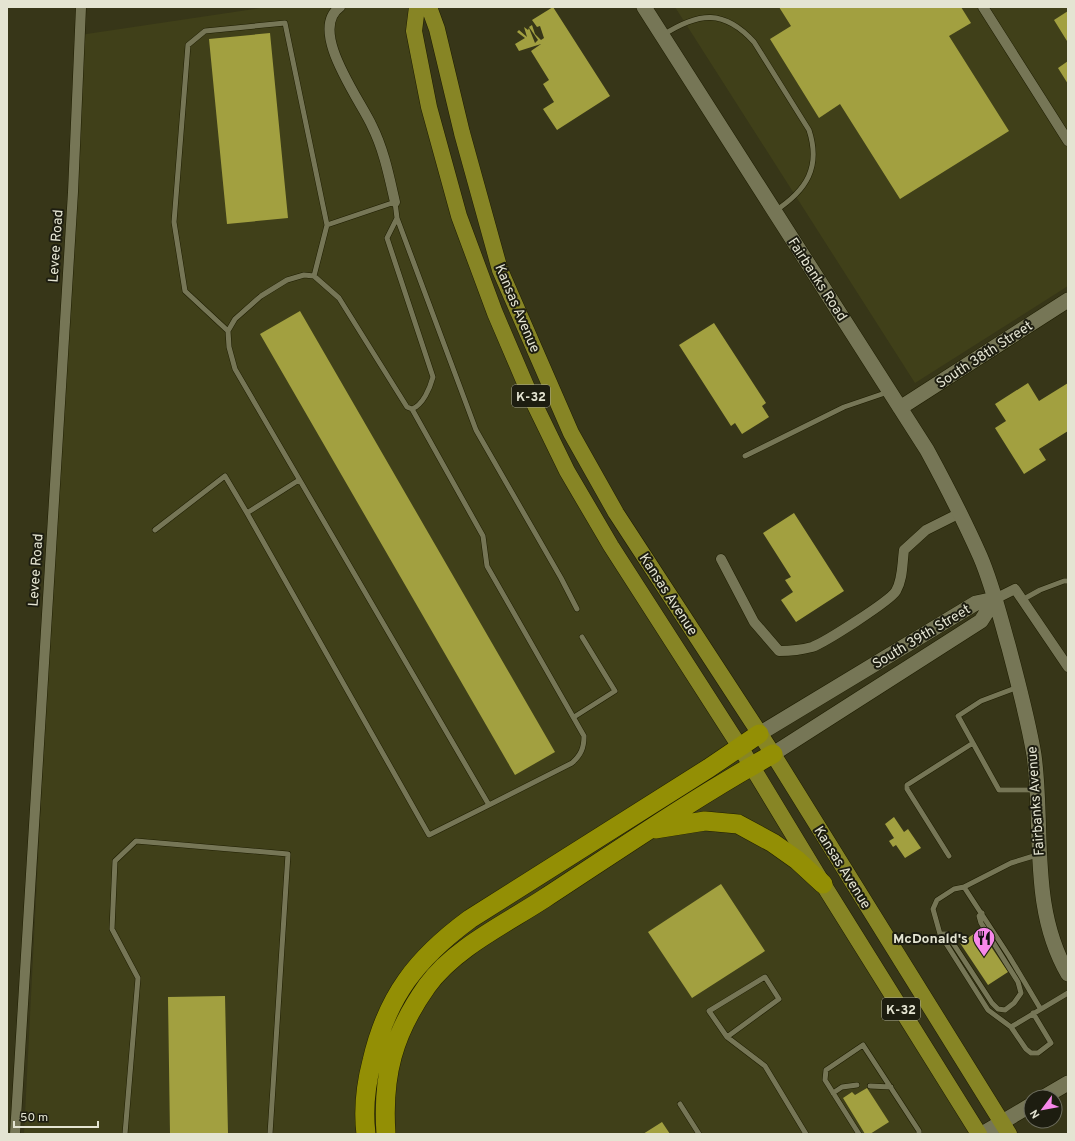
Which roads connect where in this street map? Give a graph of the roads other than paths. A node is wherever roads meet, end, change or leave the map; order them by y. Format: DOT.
graph roads {
  1 [pos="81,7"];
  2 [pos="340,7"];
  3 [pos="417,7"];
  4 [pos="429,7"];
  5 [pos="644,7"];
  6 [pos="983,7"];
  7 [pos="662,36"];
  8 [pos="1068,141"];
  9 [pos="396,202"];
  10 [pos="774,211"];
  11 [pos="397,218"];
  12 [pos="327,225"];
  13 [pos="314,276"];
  14 [pos="1068,300"];
  15 [pos="228,331"];
  16 [pos="890,391"];
  17 [pos="900,408"];
  18 [pos="412,409"];
  19 [pos="745,456"];
  20 [pos="299,480"];
  21 [pos="247,513"];
  22 [pos="960,513"];
  23 [pos="155,530"];
  24 [pos="980,557"];
  25 [pos="721,559"];
  26 [pos="1068,581"];
  27 [pos="995,599"];
  28 [pos="1024,602"];
  29 [pos="577,609"];
  30 [pos="582,637"];
  31 [pos="1068,667"];
  32 [pos="1019,687"];
  33 [pos="574,717"];
  34 [pos="759,734"];
  35 [pos="973,743"];
  36 [pos="740,747"];
  37 [pos="773,754"];
  38 [pos="751,766"];
  39 [pos="1036,790"];
  40 [pos="489,805"];
  41 [pos="648,830"];
  42 [pos="1040,854"];
  43 [pos="949,856"];
  44 [pos="823,884"];
  45 [pos="964,886"];
  46 [pos="982,914"];
  47 [pos="940,934"];
  48 [pos="1068,974"];
  49 [pos="1068,993"];
  50 [pos="1040,1008"];
  51 [pos="1033,1013"];
  52 [pos="1011,1027"];
  53 [pos="727,1037"];
  54 [pos="1068,1083"];
  55 [pos="857,1085"];
  56 [pos="870,1086"];
  57 [pos="891,1087"];
  58 [pos="1058,1089"];
  59 [pos="833,1093"];
  60 [pos="680,1104"];
  61 [pos="1023,1112"];
  62 [pos="1005,1129"];
  63 [pos="15,1134"];
  64 [pos="125,1134"];
  65 [pos="270,1134"];
  66 [pos="366,1134"];
  67 [pos="386,1134"];
  68 [pos="699,1134"];
  69 [pos="806,1134"];
  70 [pos="859,1134"];
  71 [pos="919,1134"];
  72 [pos="980,1134"];
  1 -- 63 [label="street, Levee Road"];
  2 -- 9 [label="street"];
  3 -- 36 [label="main road, Kansas Avenue / K-32"];
  4 -- 34 [label="main road, Kansas Avenue / K-32"];
  5 -- 7 [label="street, Fairbanks Road"];
  6 -- 8 [label="street"];
  7 -- 10 [label="street, Fairbanks Road"];
  7 -- 10 [label="lane"];
  9 -- 11 [label="lane"];
  9 -- 12 [label="lane"];
  10 -- 16 [label="street, Fairbanks Road"];
  11 -- 18 [label="lane"];
  11 -- 29 [label="lane"];
  12 -- 13 [label="lane"];
  12 -- 15 [label="lane"];
  13 -- 15 [label="lane"];
  13 -- 18 [label="lane"];
  14 -- 17 [label="street, South 38th Street"];
  15 -- 20 [label="lane"];
  16 -- 17 [label="street, Fairbanks Road"];
  16 -- 19 [label="lane"];
  17 -- 22 [label="street, Fairbanks Road"];
  18 -- 33 [label="lane"];
  20 -- 21 [label="lane"];
  20 -- 40 [label="lane"];
  21 -- 23 [label="lane"];
  21 -- 40 [label="lane"];
  22 -- 24 [label="street, Fairbanks Road"];
  22 -- 25 [label="street"];
  24 -- 27 [label="street, Fairbanks Avenue"];
  26 -- 28 [label="lane"];
  27 -- 28 [label="street"];
  27 -- 32 [label="street, Fairbanks Avenue"];
  27 -- 34 [label="street, South 39th Street"];
  27 -- 37 [label="street, South 39th Street"];
  28 -- 31 [label="street"];
  30 -- 33 [label="lane"];
  32 -- 35 [label="lane"];
  32 -- 39 [label="street, Fairbanks Avenue"];
  33 -- 40 [label="lane"];
  34 -- 36 [label="highway"];
  34 -- 37 [label="main road, Kansas Avenue / K-32"];
  35 -- 39 [label="lane"];
  35 -- 43 [label="lane"];
  36 -- 38 [label="main road, Kansas Avenue / K-32"];
  36 -- 66 [label="highway"];
  37 -- 38 [label="highway"];
  37 -- 62 [label="main road, Kansas Avenue / K-32"];
  38 -- 41 [label="highway"];
  38 -- 44 [label="main road, Kansas Avenue / K-32"];
  39 -- 42 [label="street, Fairbanks Avenue"];
  41 -- 44 [label="highway"];
  41 -- 67 [label="highway"];
  42 -- 45 [label="lane"];
  42 -- 48 [label="street, Fairbanks Avenue"];
  44 -- 72 [label="main road, Kansas Avenue / K-32"];
  45 -- 46 [label="lane"];
  45 -- 47 [label="lane"];
  46 -- 47 [label="lane"];
  46 -- 50 [label="lane"];
  47 -- 52 [label="lane"];
  49 -- 50 [label="lane"];
  50 -- 51 [label="lane"];
  51 -- 52 [label="lane"];
  51 -- 52 [label="lane"];
  53 -- 53 [label="lane"];
  53 -- 69 [label="lane"];
  54 -- 58 [label="street"];
  55 -- 59 [label="lane"];
  56 -- 57 [label="lane"];
  57 -- 59 [label="lane"];
  57 -- 71 [label="lane"];
  59 -- 70 [label="lane"];
  60 -- 68 [label="lane"];
  61 -- 62 [label="street"];
  62 -- 72 [label="street"];
  64 -- 65 [label="lane"];
}
